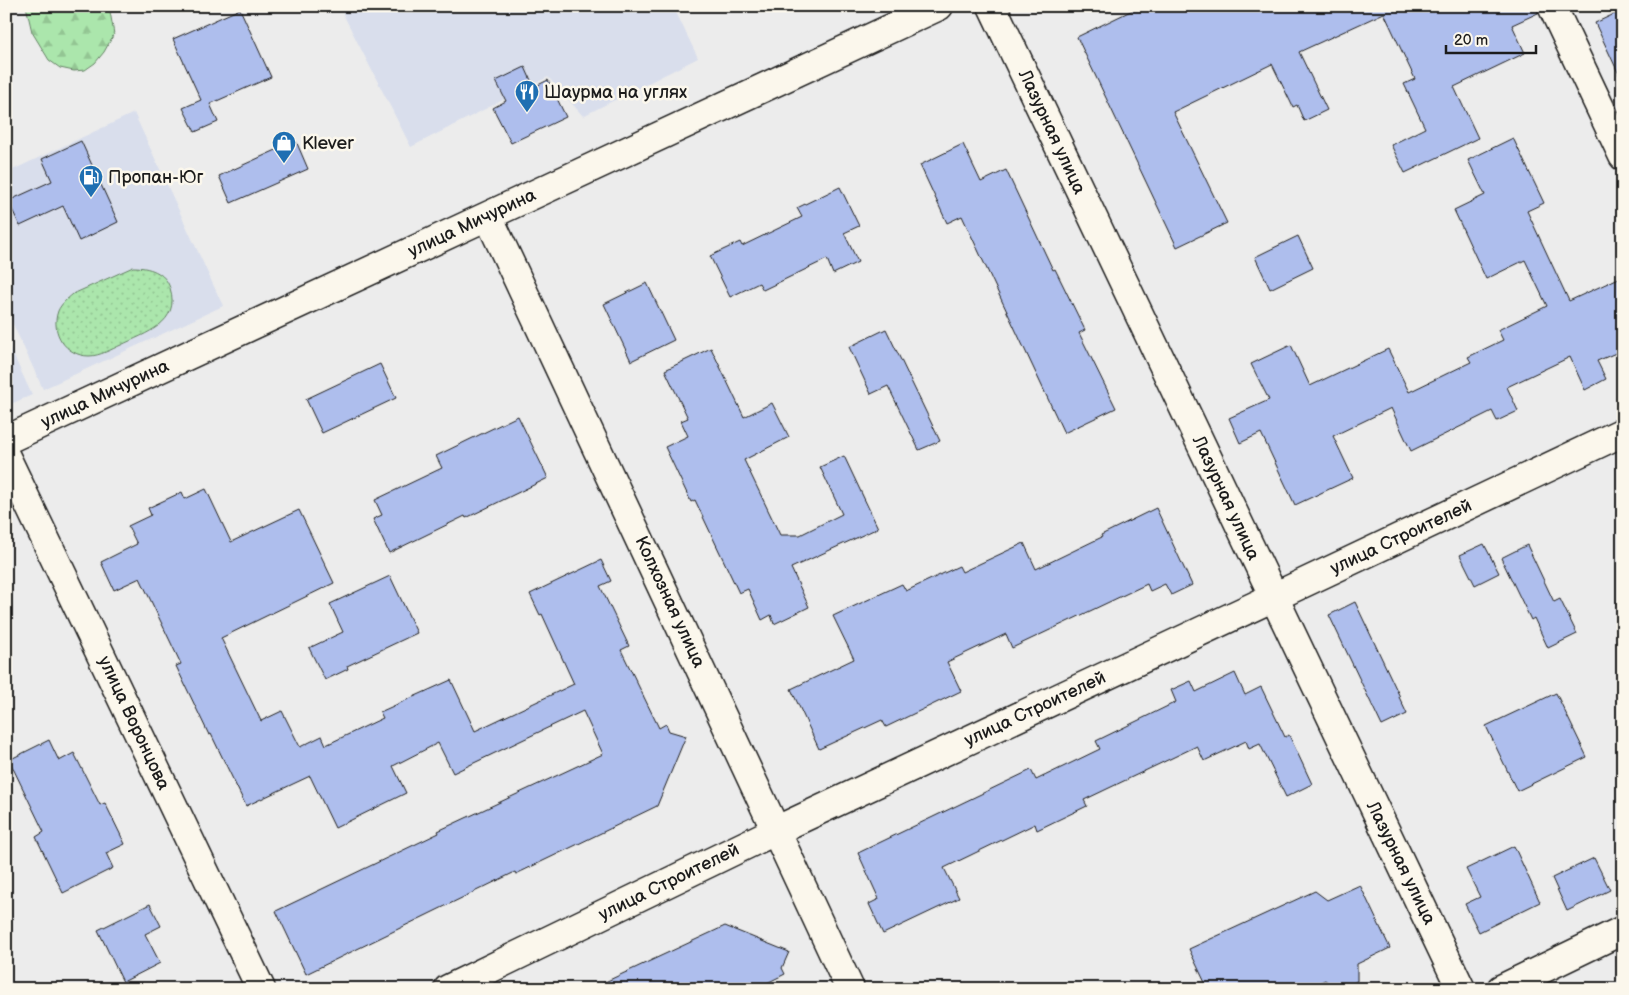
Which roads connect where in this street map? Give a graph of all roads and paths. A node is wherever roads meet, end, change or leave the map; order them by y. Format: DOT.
graph roads {
  1 [pos="939,6"];
  2 [pos="992,6"];
  3 [pos="1552,6"];
  4 [pos="1623,156"];
  5 [pos="488,216"];
  6 [pos="1623,432"];
  7 [pos="6,440"];
  8 [pos="6,457"];
  9 [pos="1274,597"];
  10 [pos="777,830"];
  11 [pos="1623,930"];
  12 [pos="261,989"];
  13 [pos="448,989"];
  14 [pos="850,989"];
  15 [pos="1461,989"];
  16 [pos="1501,989"];
  1 -- 5 [label="street, улица Мичурина"];
  2 -- 9 [label="street, Лазурная улица"];
  3 -- 4 [label="street"];
  5 -- 7 [label="street, улица Мичурина"];
  5 -- 10 [label="street, Колхозная улица"];
  6 -- 9 [label="street, улица Строителей"];
  8 -- 12 [label="street, улица Воронцова"];
  9 -- 10 [label="street, улица Строителей"];
  9 -- 15 [label="street, Лазурная улица"];
  10 -- 13 [label="street, улица Строителей"];
  10 -- 14 [label="street, Колхозная улица"];
  11 -- 16 [label="street"];
}
